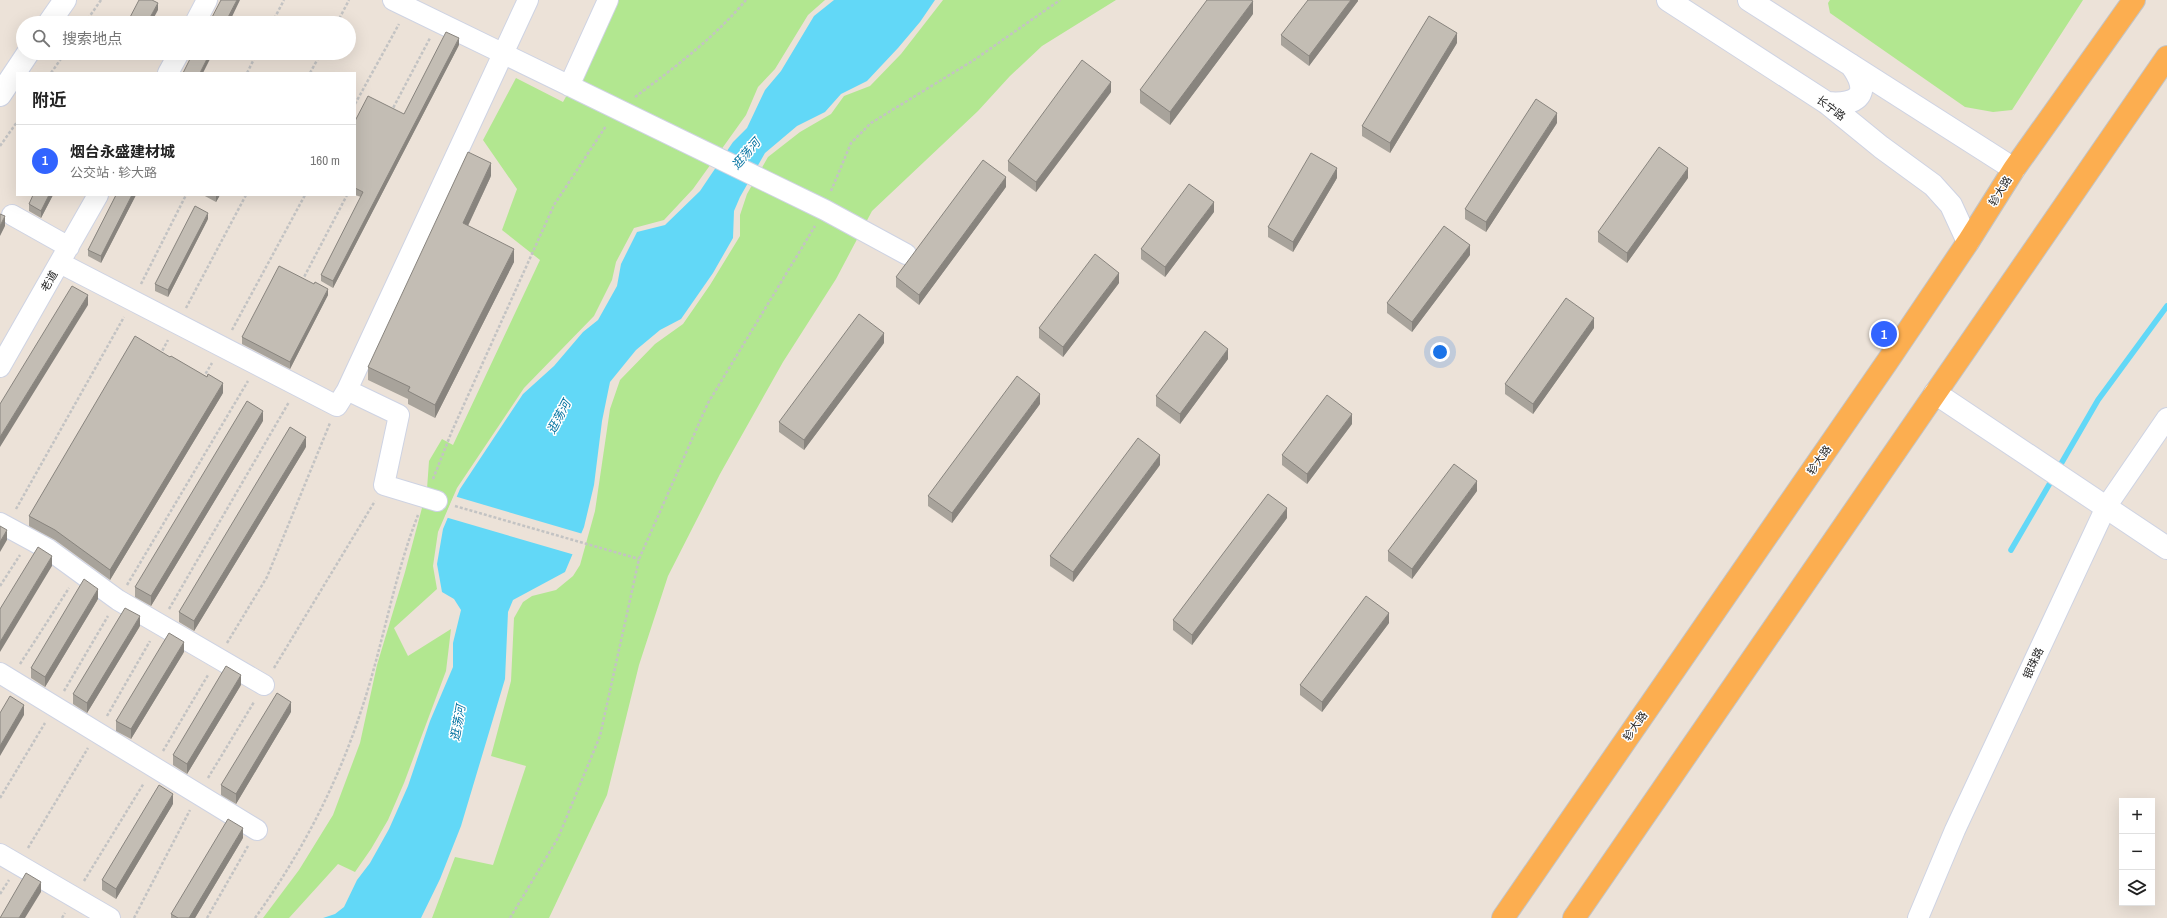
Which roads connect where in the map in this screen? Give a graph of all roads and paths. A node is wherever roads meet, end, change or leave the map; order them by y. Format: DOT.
graph roads {
  1 [pos="65,0"];
  2 [pos="101,0"];
  3 [pos="207,0"];
  4 [pos="284,0"];
  5 [pos="349,0"];
  6 [pos="528,0"];
  7 [pos="608,0"];
  8 [pos="746,0"];
  9 [pos="1060,0"];
  10 [pos="1668,0"];
  11 [pos="1749,0"];
  12 [pos="2134,0"];
  13 [pos="401,4"];
  14 [pos="54,16"];
  15 [pos="91,16"];
  16 [pos="199,16"];
  17 [pos="276,16"];
  18 [pos="341,16"];
  19 [pos="439,22"];
  20 [pos="504,54"];
  21 [pos="2167,57"];
  22 [pos="23,60"];
  23 [pos="60,60"];
  24 [pos="176,60"];
  25 [pos="254,60"];
  26 [pos="317,60"];
  27 [pos="1851,65"];
  28 [pos="52,72"];
  29 [pos="169,72"];
  30 [pos="248,72"];
  31 [pos="311,72"];
  32 [pos="569,86"];
  33 [pos="0,95"];
  34 [pos="356,102"];
  35 [pos="1827,103"];
  36 [pos="618,110"];
  37 [pos="388,118"];
  38 [pos="16,123"];
  39 [pos="0,146"];
  40 [pos="2014,169"];
  41 [pos="97,196"];
  42 [pos="186,196"];
  43 [pos="245,196"];
  44 [pos="304,196"];
  45 [pos="346,196"];
  46 [pos="824,210"];
  47 [pos="12,215"];
  48 [pos="1968,242"];
  49 [pos="906,254"];
  50 [pos="64,255"];
  51 [pos="301,283"];
  52 [pos="133,301"];
  53 [pos="178,324"];
  54 [pos="222,347"];
  55 [pos="158,358"];
  56 [pos="258,365"];
  57 [pos="0,367"];
  58 [pos="201,380"];
  59 [pos="299,386"];
  60 [pos="1934,393"];
  61 [pos="342,398"];
  62 [pos="2167,418"];
  63 [pos="432,480"];
  64 [pos="384,486"];
  65 [pos="2098,502"];
  66 [pos="429,504"];
  67 [pos="3,525"];
  68 [pos="30,539"];
  69 [pos="2167,548"];
  70 [pos="639,559"];
  71 [pos="79,572"];
  72 [pos="0,586"];
  73 [pos="118,600"];
  74 [pos="160,625"];
  75 [pos="218,658"];
  76 [pos="5,676"];
  77 [pos="264,685"];
  78 [pos="55,706"];
  79 [pos="97,732"];
  80 [pos="153,767"];
  81 [pos="198,794"];
  82 [pos="0,798"];
  83 [pos="257,830"];
  84 [pos="0,854"];
  85 [pos="18,864"];
  86 [pos="0,894"];
  87 [pos="74,897"];
  88 [pos="62,918"];
  89 [pos="110,918"];
  90 [pos="134,918"];
  91 [pos="207,918"];
  92 [pos="255,918"];
  93 [pos="510,918"];
  94 [pos="1503,918"];
  95 [pos="1574,918"];
  96 [pos="1918,918"];
  1 -- 14 [label="street"];
  2 -- 15 [label="path"];
  3 -- 16 [label="street"];
  4 -- 17 [label="path"];
  5 -- 18 [label="path"];
  6 -- 20 [label="street"];
  7 -- 32 [label="street"];
  8 -- 36 [label="path"];
  9 -- 46 [label="path"];
  10 -- 35 [label="street, 长宁路"];
  11 -- 27 [label="street"];
  12 -- 40 [label="highway, 轸大路"];
  13 -- 19 [label="street"];
  13 -- 34 [label="path"];
  19 -- 20 [label="street"];
  19 -- 37 [label="path"];
  20 -- 32 [label="street"];
  20 -- 61 [label="street"];
  21 -- 60 [label="highway"];
  22 -- 33 [label="street"];
  23 -- 28 [label="path"];
  24 -- 29 [label="street"];
  25 -- 30 [label="path"];
  26 -- 31 [label="path"];
  27 -- 35 [label="street"];
  27 -- 40 [label="street"];
  32 -- 36 [label="street"];
  35 -- 48 [label="street, 长宁路"];
  36 -- 46 [label="street"];
  36 -- 63 [label="path"];
  38 -- 39 [label="path"];
  40 -- 48 [label="highway, 轸大路"];
  41 -- 50 [label="street, 老道"];
  42 -- 52 [label="path"];
  43 -- 53 [label="path"];
  44 -- 54 [label="path"];
  45 -- 51 [label="path"];
  46 -- 49 [label="street"];
  46 -- 70 [label="path"];
  47 -- 50 [label="street"];
  48 -- 94 [label="highway, 轸大路"];
  50 -- 52 [label="street"];
  50 -- 57 [label="street, 老道"];
  52 -- 53 [label="street"];
  52 -- 67 [label="path"];
  53 -- 54 [label="street"];
  53 -- 55 [label="path"];
  54 -- 56 [label="street"];
  54 -- 58 [label="path"];
  56 -- 59 [label="street"];
  56 -- 73 [label="path"];
  59 -- 61 [label="street"];
  59 -- 74 [label="path"];
  60 -- 65 [label="street"];
  60 -- 95 [label="highway"];
  61 -- 64 [label="street"];
  61 -- 75 [label="path"];
  62 -- 65 [label="street, 银珠路"];
  64 -- 66 [label="street"];
  64 -- 77 [label="path"];
  65 -- 69 [label="street"];
  65 -- 96 [label="street, 银珠路"];
  66 -- 70 [label="path"];
  66 -- 92 [label="path"];
  67 -- 68 [label="street"];
  68 -- 71 [label="street"];
  68 -- 72 [label="path"];
  70 -- 93 [label="path"];
  71 -- 73 [label="street"];
  71 -- 76 [label="path"];
  73 -- 74 [label="street"];
  73 -- 78 [label="path"];
  74 -- 75 [label="street"];
  74 -- 79 [label="path"];
  75 -- 77 [label="street"];
  75 -- 80 [label="path"];
  76 -- 78 [label="street"];
  77 -- 81 [label="path"];
  78 -- 79 [label="street"];
  78 -- 82 [label="path"];
  79 -- 80 [label="street"];
  79 -- 85 [label="path"];
  80 -- 81 [label="street"];
  80 -- 87 [label="path"];
  81 -- 83 [label="street"];
  81 -- 90 [label="path"];
  83 -- 91 [label="path"];
  84 -- 85 [label="street"];
  85 -- 86 [label="path"];
  85 -- 87 [label="street"];
  87 -- 88 [label="path"];
  87 -- 89 [label="street"];
}
